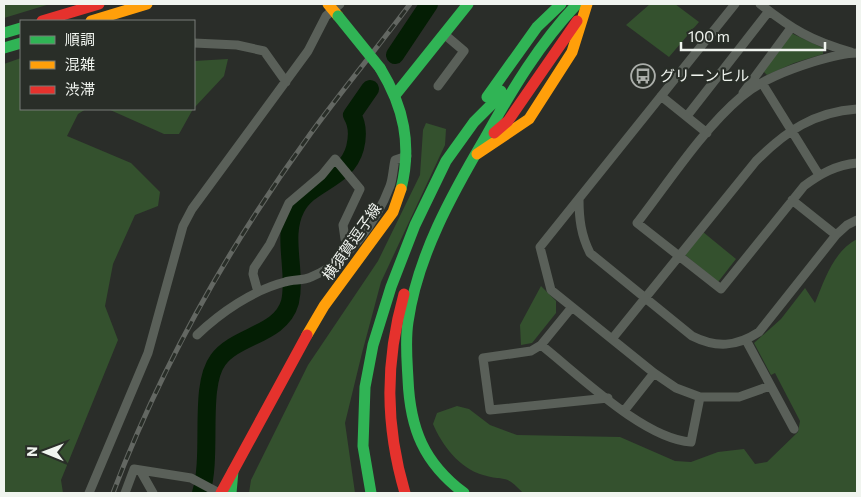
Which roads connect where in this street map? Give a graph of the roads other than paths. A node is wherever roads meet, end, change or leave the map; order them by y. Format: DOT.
graph roads {
  1 [pos="100,4"];
  2 [pos="147,4"];
  3 [pos="468,4"];
  4 [pos="556,4"];
  5 [pos="562,4"];
  6 [pos="735,4"];
  7 [pos="760,4"];
  8 [pos="582,5"];
  9 [pos="335,8"];
  10 [pos="769,11"];
  11 [pos="45,20"];
  12 [pos="94,20"];
  13 [pos="20,28"];
  14 [pos="791,28"];
  15 [pos="4,33"];
  16 [pos="444,34"];
  17 [pos="20,43"];
  18 [pos="195,43"];
  19 [pos="4,48"];
  20 [pos="856,52"];
  21 [pos="286,82"];
  22 [pos="762,82"];
  23 [pos="438,86"];
  24 [pos="396,94"];
  25 [pos="661,96"];
  26 [pos="740,97"];
  27 [pos="857,109"];
  28 [pos="687,116"];
  29 [pos="474,122"];
  30 [pos="791,129"];
  31 [pos="708,133"];
  32 [pos="479,146"];
  33 [pos="407,156"];
  34 [pos="473,158"];
  35 [pos="857,163"];
  36 [pos="819,175"];
  37 [pos="579,199"];
  38 [pos="792,200"];
  39 [pos="857,220"];
  40 [pos="836,235"];
  41 [pos="352,247"];
  42 [pos="679,256"];
  43 [pos="258,292"];
  44 [pos="645,298"];
  45 [pos="572,307"];
  46 [pos="409,313"];
  47 [pos="197,335"];
  48 [pos="612,339"];
  49 [pos="746,340"];
  50 [pos="541,345"];
  51 [pos="654,373"];
  52 [pos="770,386"];
  53 [pos="700,397"];
  54 [pos="608,398"];
  55 [pos="624,411"];
  56 [pos="794,428"];
  57 [pos="234,469"];
  58 [pos="140,470"];
  59 [pos="217,492"];
  60 [pos="89,493"];
  61 [pos="125,493"];
  62 [pos="154,493"];
  63 [pos="231,493"];
  64 [pos="371,493"];
  65 [pos="405,493"];
  66 [pos="415,493"];
  67 [pos="464,493"];
  1 -- 11 [label="main road"];
  2 -- 12 [label="main road"];
  3 -- 16 [label="main road"];
  4 -- 29 [label="main road"];
  5 -- 29 [label="main road"];
  6 -- 25 [label="street"];
  7 -- 10 [label="street"];
  8 -- 32 [label="main road"];
  8 -- 32 [label="main road"];
  8 -- 34 [label="main road"];
  9 -- 21 [label="street"];
  9 -- 24 [label="main road, 横須賀逗子線, bridge"];
  10 -- 14 [label="street"];
  10 -- 28 [label="street"];
  13 -- 15 [label="main road"];
  14 -- 20 [label="street"];
  14 -- 26 [label="street"];
  16 -- 23 [label="street"];
  16 -- 24 [label="main road"];
  17 -- 19 [label="main road"];
  18 -- 21 [label="street"];
  20 -- 22 [label="street"];
  21 -- 60 [label="street"];
  22 -- 26 [label="street"];
  22 -- 30 [label="street"];
  24 -- 33 [label="main road, 横須賀逗子線"];
  25 -- 28 [label="street"];
  25 -- 37 [label="street"];
  26 -- 31 [label="street"];
  27 -- 30 [label="street"];
  28 -- 31 [label="street"];
  29 -- 64 [label="main road"];
  29 -- 65 [label="main road"];
  30 -- 36 [label="street"];
  30 -- 42 [label="street"];
  31 -- 42 [label="street"];
  32 -- 34 [label="main road"];
  33 -- 41 [label="street"];
  33 -- 57 [label="main road, 横須賀逗子線"];
  34 -- 46 [label="main road"];
  35 -- 36 [label="street"];
  36 -- 38 [label="street"];
  37 -- 44 [label="street"];
  37 -- 45 [label="street"];
  38 -- 40 [label="street"];
  38 -- 42 [label="street"];
  39 -- 40 [label="street"];
  40 -- 49 [label="street"];
  41 -- 43 [label="street"];
  41 -- 43 [label="street"];
  42 -- 44 [label="street"];
  43 -- 47 [label="street"];
  44 -- 48 [label="street"];
  44 -- 49 [label="street"];
  45 -- 48 [label="street"];
  45 -- 50 [label="street"];
  46 -- 66 [label="main road"];
  46 -- 67 [label="main road"];
  48 -- 51 [label="street"];
  49 -- 52 [label="street"];
  50 -- 54 [label="street"];
  50 -- 54 [label="street"];
  51 -- 53 [label="street"];
  51 -- 55 [label="street"];
  52 -- 53 [label="street"];
  52 -- 56 [label="street"];
  53 -- 55 [label="street"];
  54 -- 55 [label="street"];
  57 -- 59 [label="main road, 横須賀逗子線"];
  57 -- 63 [label="main road"];
  58 -- 59 [label="street"];
  58 -- 61 [label="street"];
  58 -- 62 [label="street"];
}
